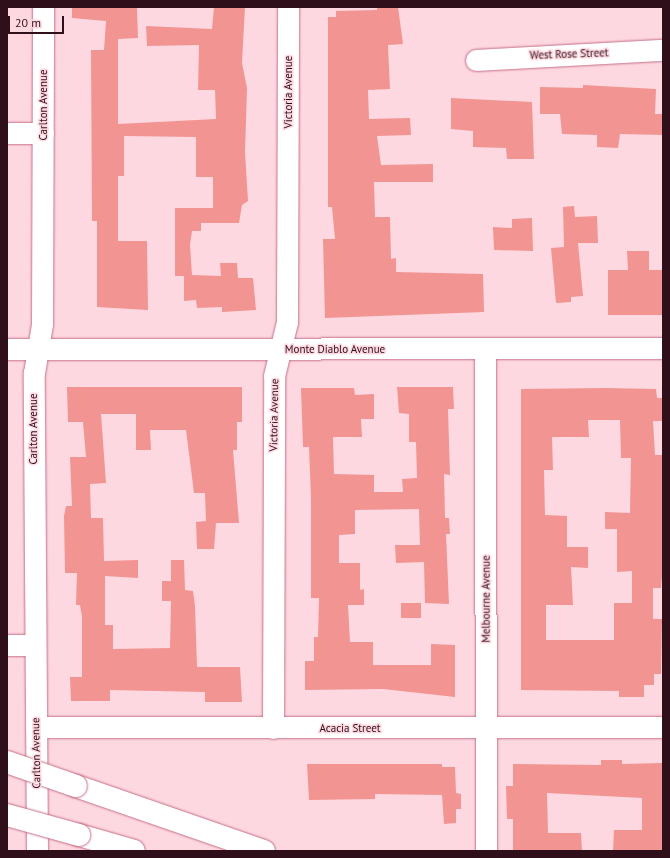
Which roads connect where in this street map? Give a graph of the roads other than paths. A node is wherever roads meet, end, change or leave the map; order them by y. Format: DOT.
graph roads {
  1 [pos="43,7"];
  2 [pos="288,7"];
  3 [pos="663,50"];
  4 [pos="476,60"];
  5 [pos="7,133"];
  6 [pos="44,133"];
  7 [pos="38,348"];
  8 [pos="485,348"];
  9 [pos="663,348"];
  10 [pos="7,349"];
  11 [pos="280,349"];
  12 [pos="7,645"];
  13 [pos="33,645"];
  14 [pos="36,727"];
  15 [pos="486,727"];
  16 [pos="663,727"];
  17 [pos="273,728"];
  18 [pos="7,762"];
  19 [pos="7,815"];
  20 [pos="486,850"];
  21 [pos="36,851"];
  22 [pos="134,851"];
  23 [pos="264,851"];
  1 -- 6 [label="street, Carlton Avenue"];
  2 -- 11 [label="street, Victoria Avenue"];
  3 -- 4 [label="street, West Rose Street"];
  5 -- 6 [label="street"];
  6 -- 7 [label="street, Carlton Avenue"];
  7 -- 10 [label="street, Monte Diablo Avenue"];
  7 -- 11 [label="street, Monte Diablo Avenue"];
  7 -- 13 [label="street, Carlton Avenue"];
  8 -- 9 [label="street, Monte Diablo Avenue"];
  8 -- 11 [label="street, Monte Diablo Avenue"];
  8 -- 15 [label="street, Melbourne Avenue"];
  11 -- 17 [label="street, Victoria Avenue"];
  12 -- 13 [label="street"];
  13 -- 14 [label="street, Carlton Avenue"];
  14 -- 17 [label="street, Acacia Street"];
  14 -- 21 [label="street, Carlton Avenue"];
  15 -- 16 [label="street, Acacia Street"];
  15 -- 17 [label="street, Acacia Street"];
  15 -- 20 [label="street, Melbourne Avenue"];
  18 -- 23 [label="highway, bridge"];
  19 -- 22 [label="highway, bridge"];
}
